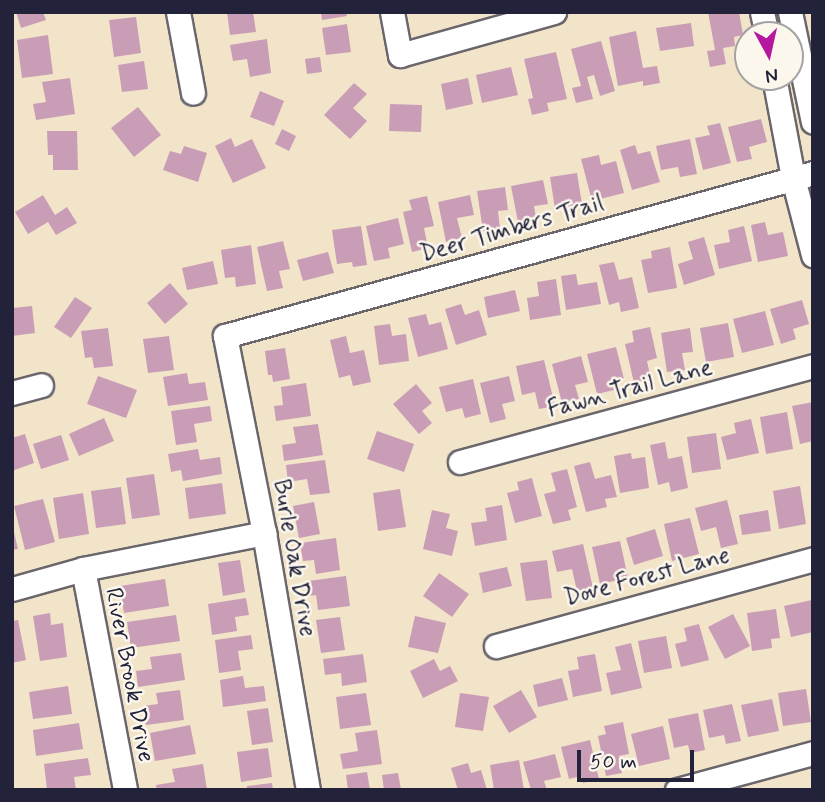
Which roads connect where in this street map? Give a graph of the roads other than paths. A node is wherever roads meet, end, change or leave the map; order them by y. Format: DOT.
graph roads {
  1 [pos="178,12"];
  2 [pos="392,12"];
  3 [pos="554,12"];
  4 [pos="790,12"];
  5 [pos="778,91"];
  6 [pos="193,93"];
  7 [pos="813,122"];
  8 [pos="803,176"];
  9 [pos="813,255"];
  10 [pos="225,336"];
  11 [pos="813,366"];
  12 [pos="41,385"];
  13 [pos="12,393"];
  14 [pos="460,463"];
  15 [pos="264,533"];
  16 [pos="813,559"];
  17 [pos="83,569"];
  18 [pos="12,589"];
  19 [pos="496,646"];
  20 [pos="813,753"];
  21 [pos="125,790"];
  22 [pos="308,790"];
  23 [pos="677,790"];
  1 -- 6 [label="street"];
  2 -- 3 [label="street"];
  4 -- 7 [label="street"];
  5 -- 8 [label="street"];
  8 -- 9 [label="street"];
  8 -- 10 [label="street, Deer Timbers Trail"];
  10 -- 15 [label="street, Burle Oak Drive"];
  11 -- 14 [label="street, Fawn Trail Lane"];
  12 -- 13 [label="street"];
  15 -- 17 [label="street"];
  15 -- 22 [label="street, Burle Oak Drive"];
  16 -- 19 [label="street, Dove Forest Lane"];
  17 -- 18 [label="street"];
  17 -- 21 [label="street, River Brook Drive"];
  20 -- 23 [label="street"];
}
